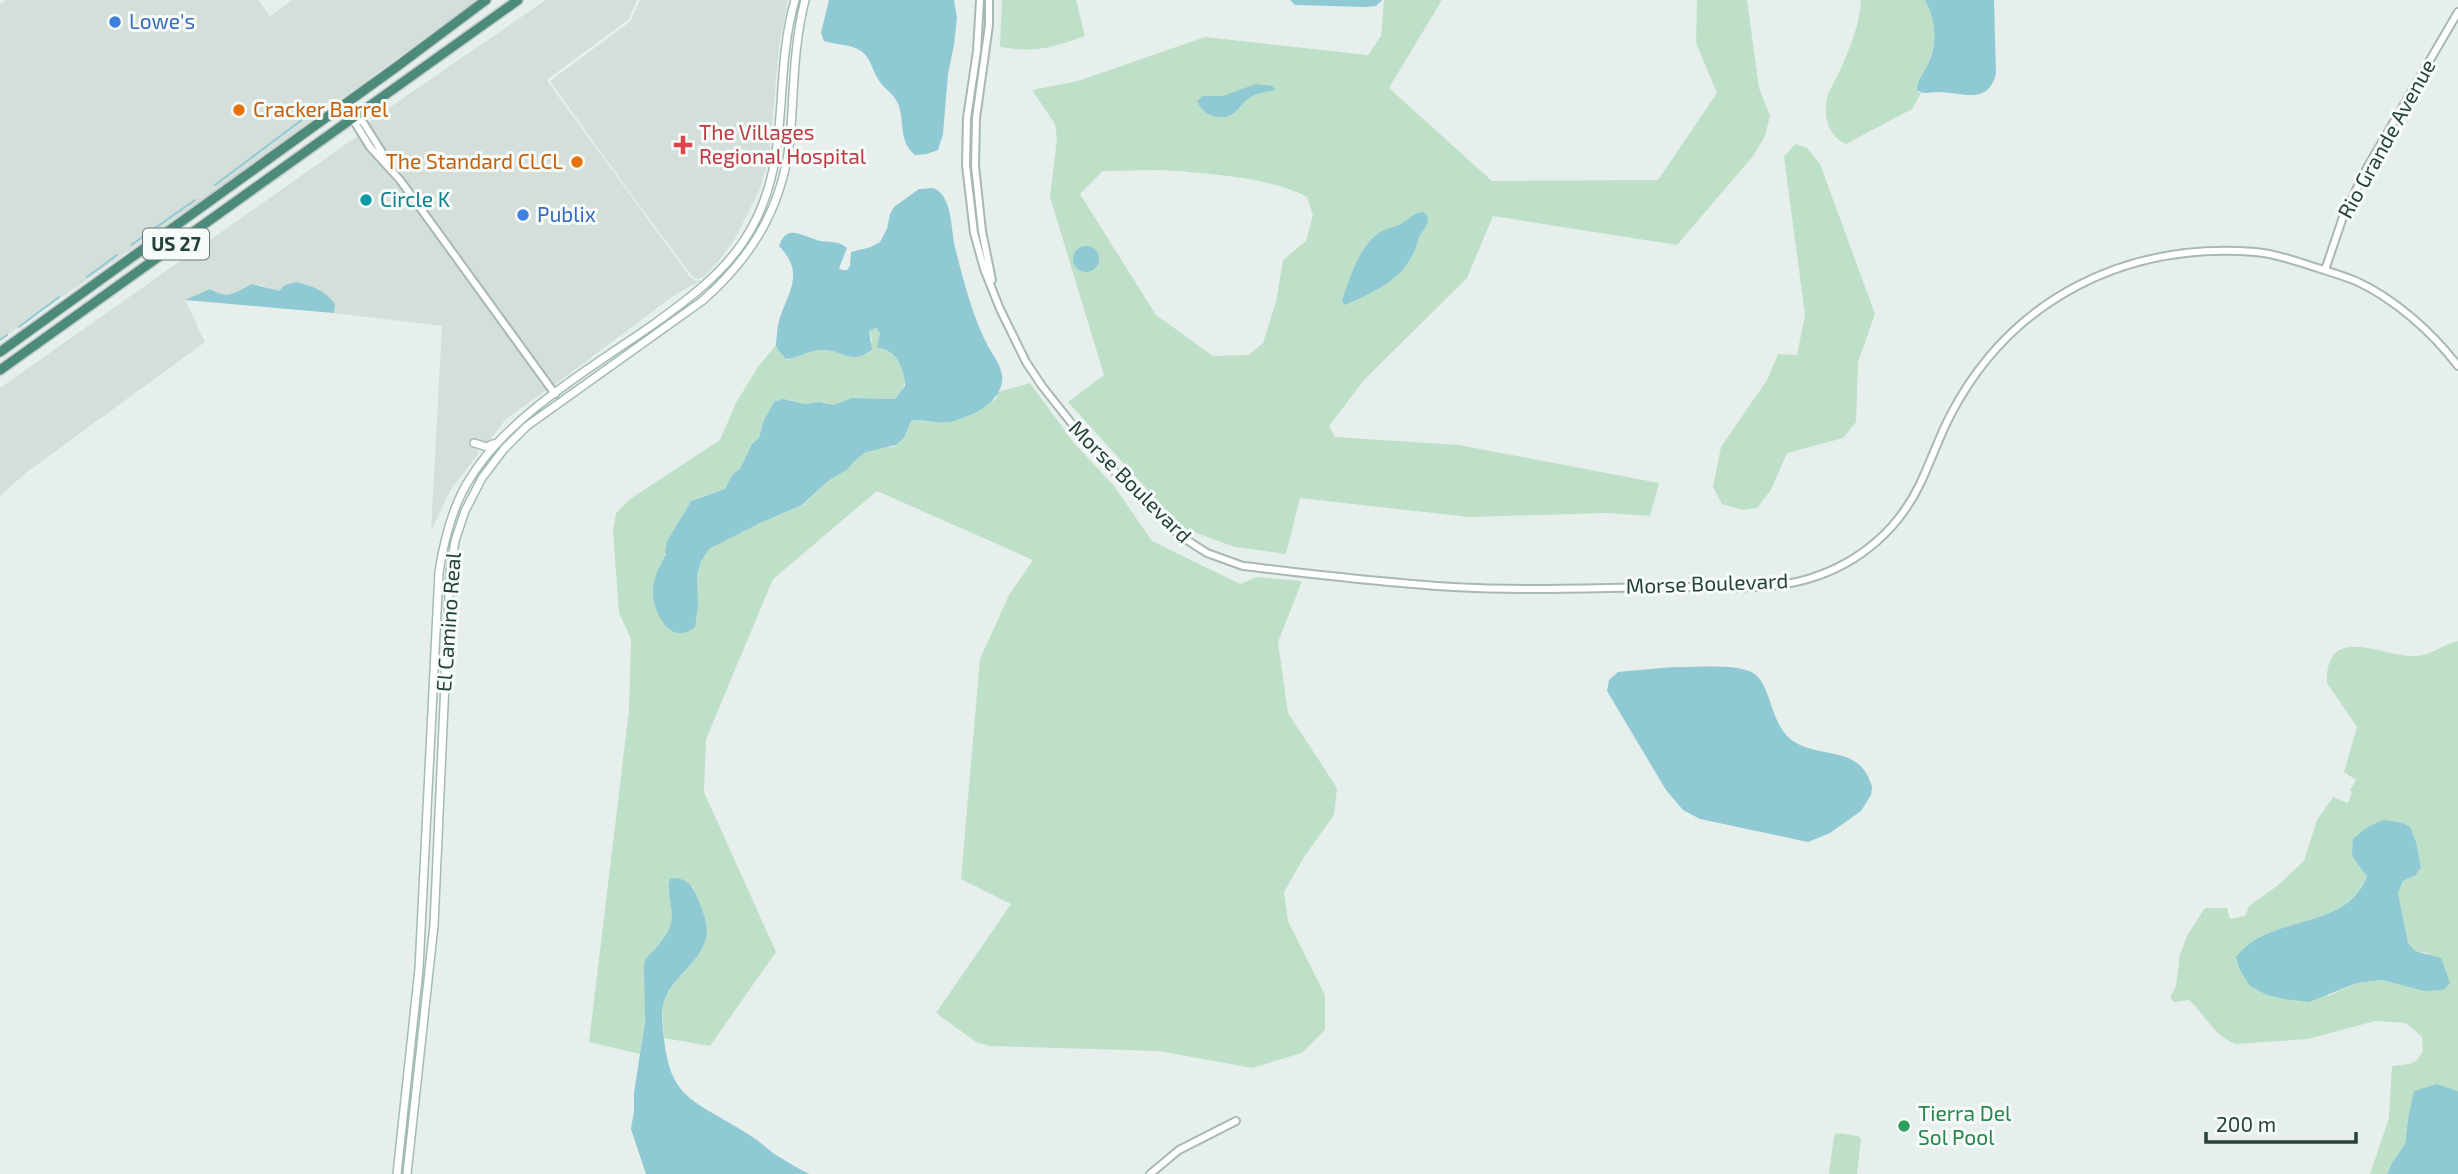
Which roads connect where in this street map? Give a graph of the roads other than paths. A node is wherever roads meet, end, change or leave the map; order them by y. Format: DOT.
graph roads {
  1 [pos="486,0"];
  2 [pos="518,0"];
  3 [pos="795,0"];
  4 [pos="805,0"];
  5 [pos="980,0"];
  6 [pos="989,0"];
  7 [pos="2458,12"];
  8 [pos="976,57"];
  9 [pos="985,58"];
  10 [pos="344,105"];
  11 [pos="353,118"];
  12 [pos="779,145"];
  13 [pos="789,146"];
  14 [pos="977,191"];
  15 [pos="968,192"];
  16 [pos="212,200"];
  17 [pos="204,224"];
  18 [pos="2325,270"];
  19 [pos="992,286"];
  20 [pos="696,293"];
  21 [pos="79,295"];
  22 [pos="702,301"];
  23 [pos="87,307"];
  24 [pos="0,352"];
  25 [pos="2458,366"];
  26 [pos="0,370"];
  27 [pos="555,394"];
  28 [pos="562,403"];
  29 [pos="497,442"];
  30 [pos="482,460"];
  31 [pos="439,572"];
  32 [pos="450,573"];
  33 [pos="1236,1121"];
  34 [pos="397,1174"];
  35 [pos="407,1174"];
  36 [pos="1150,1174"];
  1 -- 10 [label="highway, US 27"];
  2 -- 11 [label="highway, US 27"];
  3 -- 12 [label="main road, El Camino Real"];
  4 -- 13 [label="main road, El Camino Real"];
  5 -- 8 [label="street, Morse Boulevard"];
  6 -- 9 [label="street, Morse Boulevard"];
  7 -- 18 [label="street, Rio Grande Avenue"];
  8 -- 9 [label="street"];
  8 -- 15 [label="street, Morse Boulevard"];
  9 -- 14 [label="street, Morse Boulevard"];
  10 -- 11 [label="street"];
  10 -- 16 [label="highway, US 27"];
  11 -- 17 [label="highway, US 27"];
  11 -- 27 [label="street"];
  12 -- 13 [label="main road"];
  12 -- 20 [label="main road, El Camino Real"];
  13 -- 22 [label="main road, El Camino Real"];
  14 -- 15 [label="street"];
  14 -- 19 [label="street, Morse Boulevard"];
  15 -- 19 [label="street, Morse Boulevard"];
  16 -- 17 [label="highway"];
  16 -- 21 [label="highway, US 27"];
  17 -- 23 [label="highway, US 27"];
  18 -- 19 [label="street, Morse Boulevard"];
  18 -- 25 [label="street, Morse Boulevard"];
  20 -- 22 [label="main road"];
  20 -- 27 [label="main road, El Camino Real"];
  21 -- 23 [label="highway"];
  21 -- 24 [label="highway, US 27"];
  22 -- 28 [label="main road, El Camino Real"];
  23 -- 26 [label="highway, US 27"];
  27 -- 28 [label="main road"];
  27 -- 29 [label="main road, El Camino Real"];
  28 -- 32 [label="main road, El Camino Real"];
  29 -- 30 [label="main road, El Camino Real"];
  29 -- 30 [label="main road"];
  30 -- 31 [label="main road, El Camino Real"];
  31 -- 32 [label="main road"];
  31 -- 34 [label="main road, El Camino Real"];
  32 -- 35 [label="main road, El Camino Real"];
  33 -- 36 [label="street"];
}
